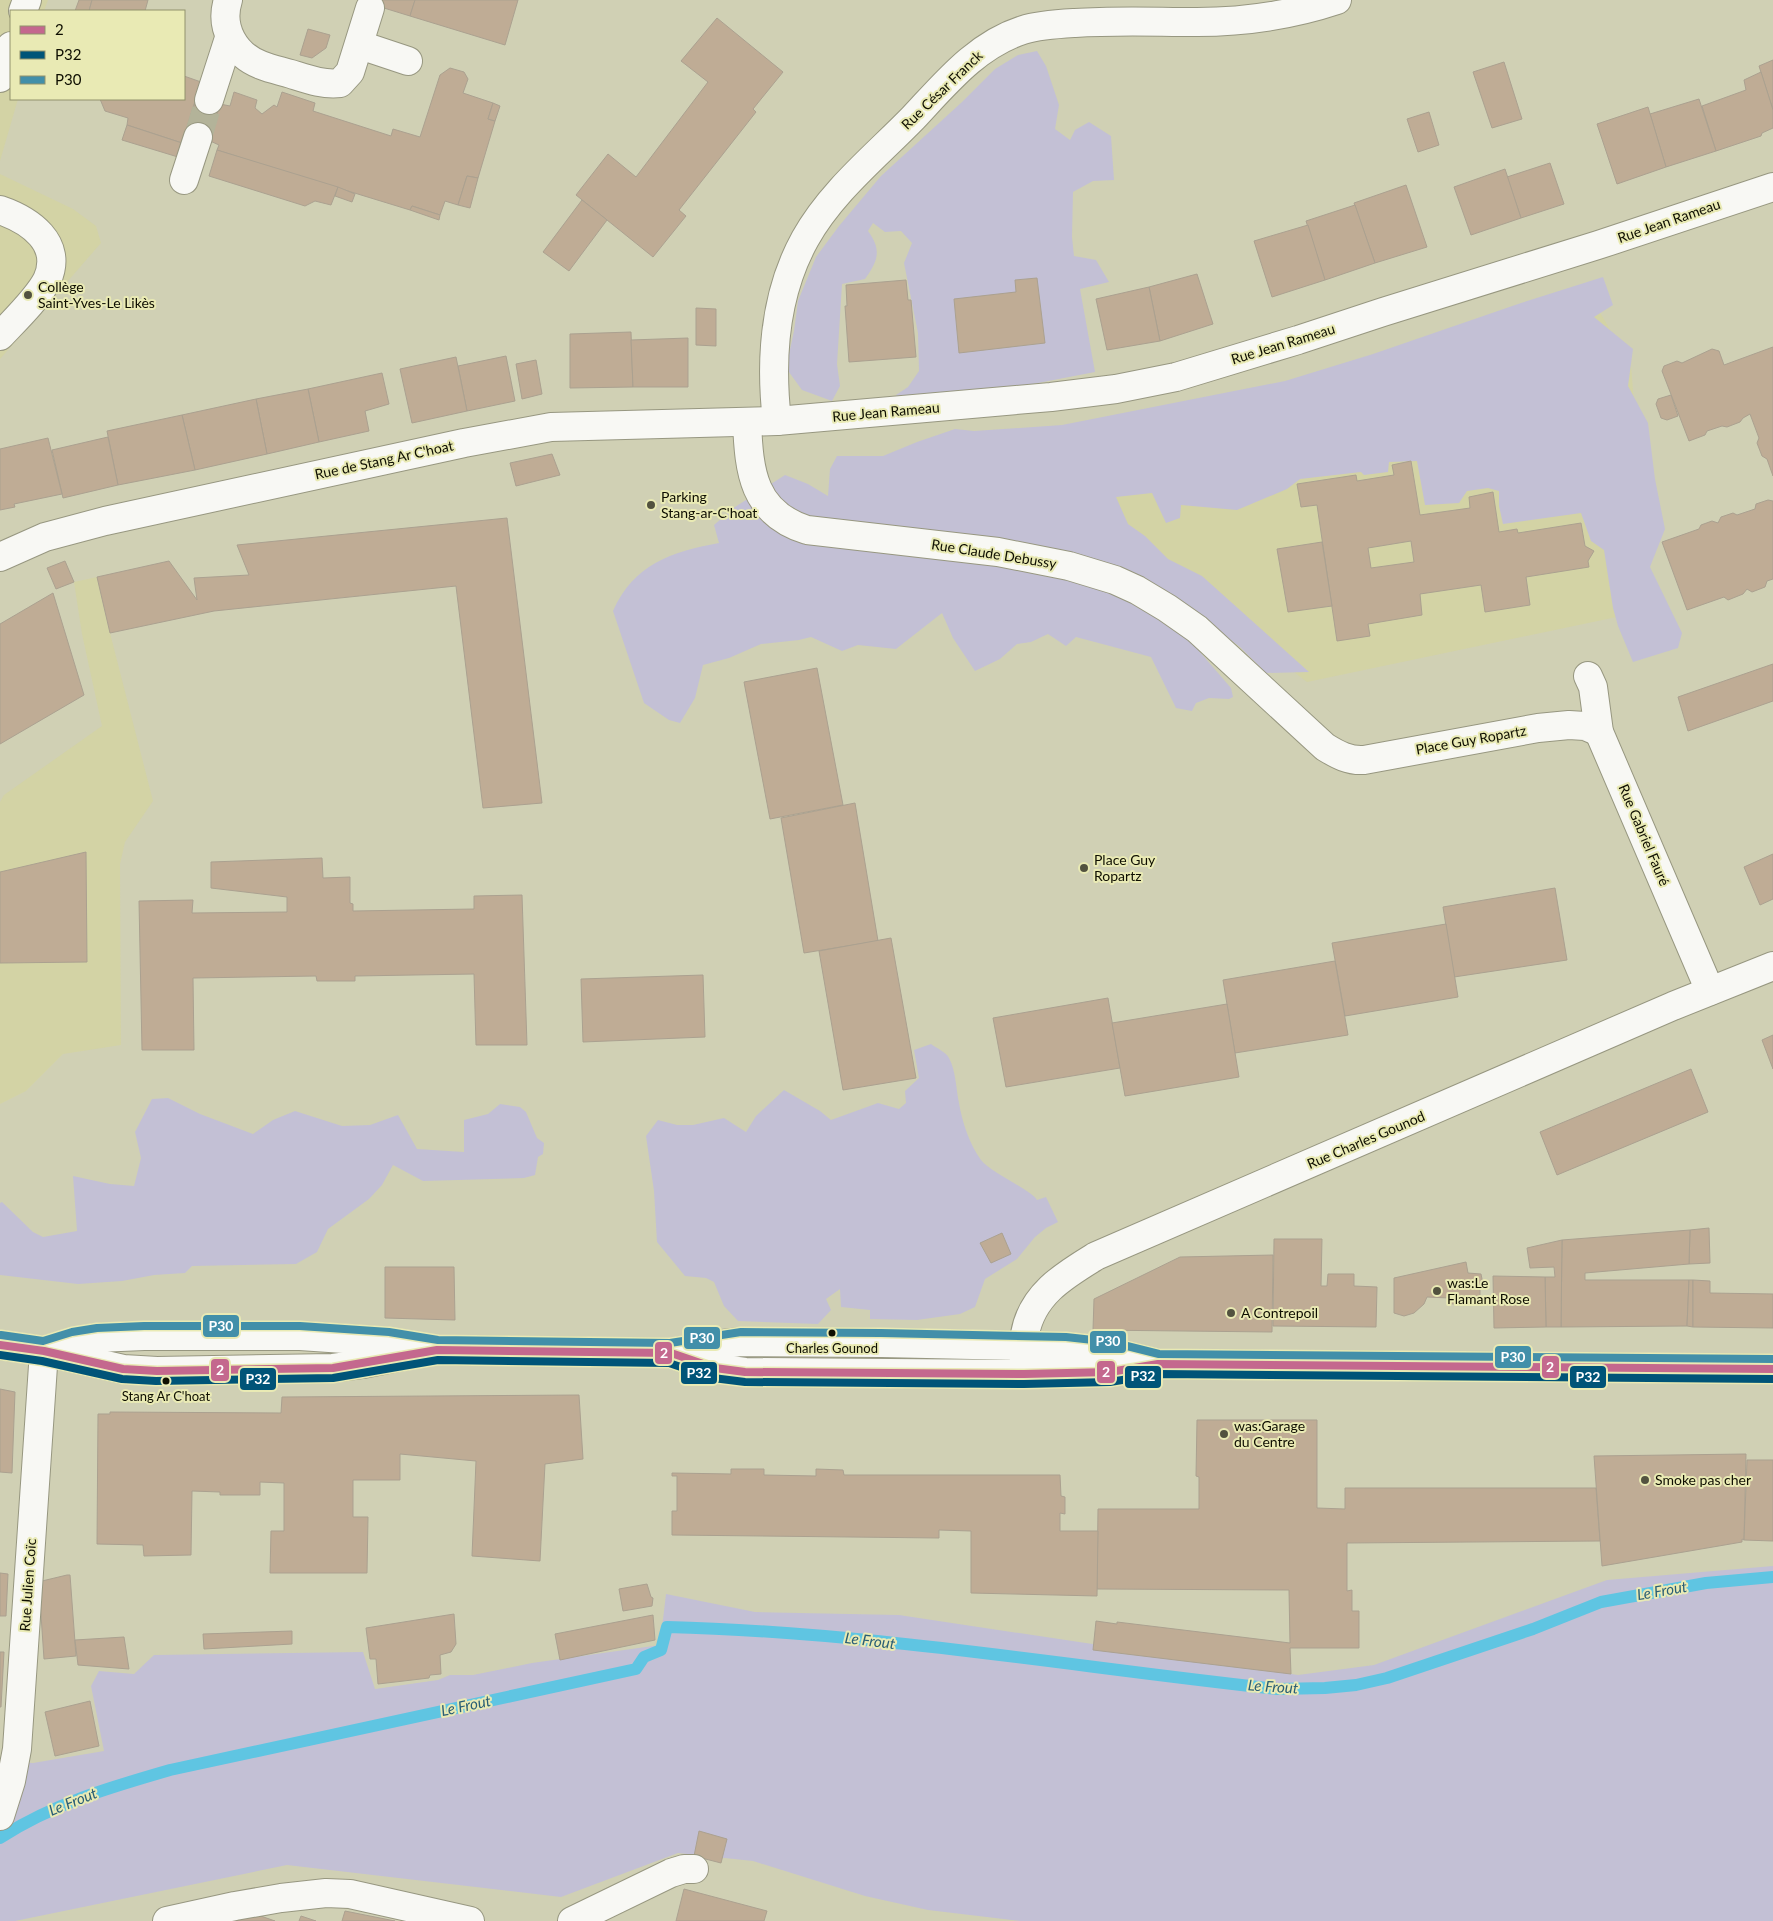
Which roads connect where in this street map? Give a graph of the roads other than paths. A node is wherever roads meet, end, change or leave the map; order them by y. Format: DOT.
graph roads {
  1 [pos="228,0"];
  2 [pos="1337,0"];
  3 [pos="370,8"];
  4 [pos="230,38"];
  5 [pos="360,45"];
  6 [pos="10,49"];
  7 [pos="408,61"];
  8 [pos="0,78"];
  9 [pos="209,100"];
  10 [pos="198,137"];
  11 [pos="184,180"];
  12 [pos="1773,187"];
  13 [pos="0,210"];
  14 [pos="0,336"];
  15 [pos="747,422"];
  16 [pos="777,422"];
  17 [pos="0,557"];
  18 [pos="1588,676"];
  19 [pos="1273,700"];
  20 [pos="1599,732"];
  21 [pos="1773,966"];
  22 [pos="1710,991"];
  23 [pos="0,1345"];
  24 [pos="1024,1346"];
  25 [pos="44,1351"];
  26 [pos="671,1353"];
  27 [pos="1158,1364"];
  28 [pos="1773,1369"];
  29 [pos="1024,1374"];
  30 [pos="0,1816"];
  31 [pos="694,1869"];
  32 [pos="167,1921"];
  33 [pos="470,1921"];
  34 [pos="572,1921"];
  1 -- 4 [label="street"];
  2 -- 16 [label="street, Rue César Franck"];
  3 -- 5 [label="street"];
  4 -- 5 [label="street"];
  4 -- 9 [label="street"];
  5 -- 7 [label="street"];
  6 -- 8 [label="street"];
  10 -- 11 [label="street"];
  12 -- 16 [label="street, Rue Jean Rameau"];
  13 -- 14 [label="street"];
  15 -- 16 [label="street, Rue de Stang Ar C'hoat"];
  15 -- 17 [label="street, Rue de Stang Ar C'hoat"];
  15 -- 19 [label="street, Rue Claude Debussy"];
  18 -- 20 [label="street, Rue Gabriel Fauré"];
  19 -- 20 [label="street, Place Guy Ropartz"];
  20 -- 22 [label="street, Rue Gabriel Fauré"];
  21 -- 22 [label="street, Rue Charles Gounod"];
  22 -- 24 [label="street, Rue Charles Gounod"];
  23 -- 25 [label="street"];
  24 -- 26 [label="street"];
  24 -- 27 [label="street"];
  24 -- 29 [label="street, Rue Charles Gounod"];
  25 -- 26 [label="street"];
  25 -- 30 [label="street, Rue Julien Coïc"];
  26 -- 29 [label="street"];
  27 -- 28 [label="street"];
  27 -- 29 [label="street"];
  31 -- 34 [label="street"];
  32 -- 33 [label="street"];
}
